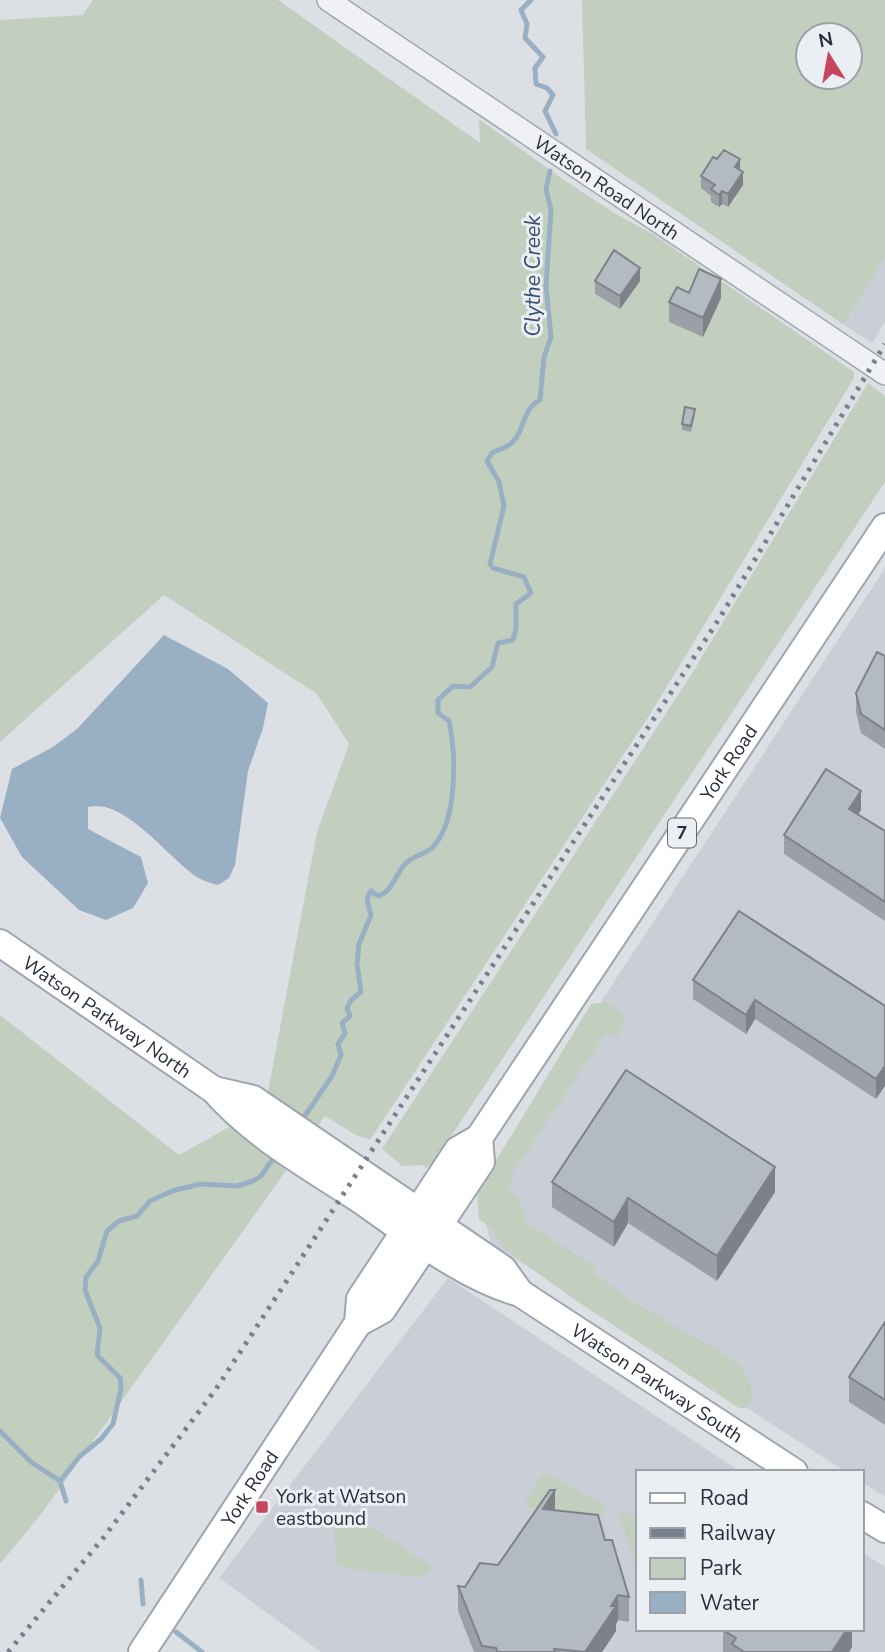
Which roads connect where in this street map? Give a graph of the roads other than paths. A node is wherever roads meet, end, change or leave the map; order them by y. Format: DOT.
graph roads {
  1 [pos="328,0"];
  2 [pos="885,374"];
  3 [pos="885,527"];
  4 [pos="0,943"];
  5 [pos="422,1227"];
  6 [pos="791,1470"];
  7 [pos="864,1516"];
  8 [pos="885,1529"];
  9 [pos="142,1652"];
  1 -- 2 [label="street, Watson Road North"];
  3 -- 5 [label="main road, York Road / 7"];
  4 -- 5 [label="main road, Watson Parkway North"];
  5 -- 6 [label="main road, Watson Parkway South"];
  5 -- 9 [label="main road, York Road / 7"];
  7 -- 8 [label="main road"];
}
